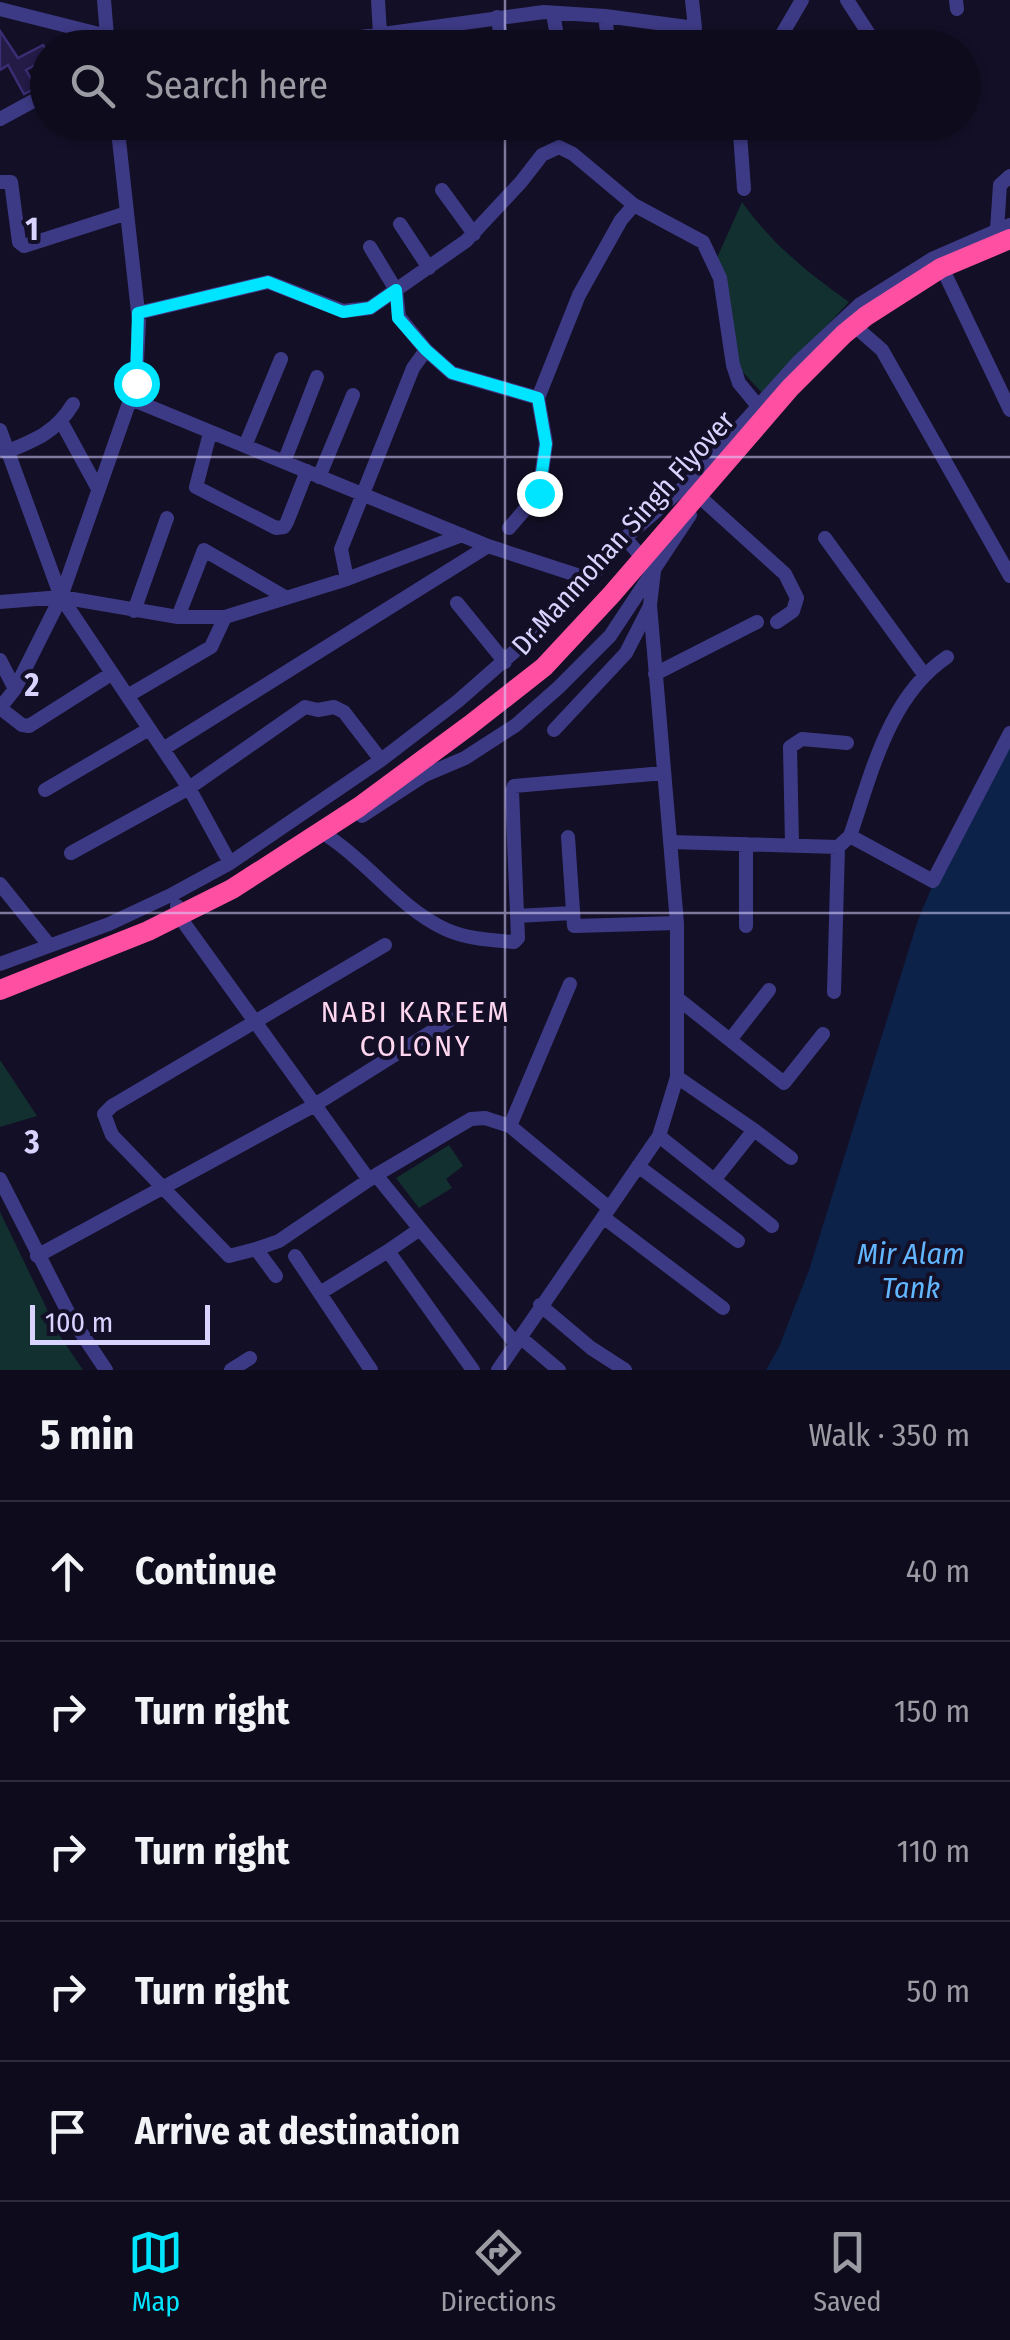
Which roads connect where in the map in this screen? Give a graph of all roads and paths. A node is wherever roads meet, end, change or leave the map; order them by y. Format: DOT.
graph roads {
  1 [pos="104,0"];
  2 [pos="378,0"];
  3 [pos="692,0"];
  4 [pos="802,0"];
  5 [pos="848,0"];
  6 [pos="4,7"];
  7 [pos="546,8"];
  8 [pos="605,16"];
  9 [pos="497,18"];
  10 [pos="448,26"];
  11 [pos="72,30"];
  12 [pos="107,30"];
  13 [pos="389,30"];
  14 [pos="429,30"];
  15 [pos="449,30"];
  16 [pos="500,30"];
  17 [pos="607,30"];
  18 [pos="784,30"];
  19 [pos="867,30"];
  20 [pos="30,103"];
  21 [pos="0,119"];
  22 [pos="118,140"];
  23 [pos="740,140"];
  24 [pos="1010,176"];
  25 [pos="0,182"];
  26 [pos="744,189"];
  27 [pos="442,190"];
  28 [pos="634,205"];
  29 [pos="127,214"];
  30 [pos="400,224"];
  31 [pos="474,234"];
  32 [pos="1007,234"];
  33 [pos="370,246"];
  34 [pos="429,268"];
  35 [pos="945,274"];
  36 [pos="396,290"];
  37 [pos="138,313"];
  38 [pos="858,329"];
  39 [pos="426,350"];
  40 [pos="281,358"];
  41 [pos="317,377"];
  42 [pos="352,395"];
  43 [pos="538,398"];
  44 [pos="131,399"];
  45 [pos="73,404"];
  46 [pos="758,406"];
  47 [pos="1010,410"];
  48 [pos="62,422"];
  49 [pos="0,430"];
  50 [pos="210,433"];
  51 [pos="245,446"];
  52 [pos="6,452"];
  53 [pos="284,462"];
  54 [pos="313,474"];
  55 [pos="98,488"];
  56 [pos="363,494"];
  57 [pos="701,498"];
  58 [pos="167,518"];
  59 [pos="509,528"];
  60 [pos="462,536"];
  61 [pos="625,538"];
  62 [pos="825,538"];
  63 [pos="488,546"];
  64 [pos="654,571"];
  65 [pos="1010,576"];
  66 [pos="589,578"];
  67 [pos="348,580"];
  68 [pos="61,596"];
  69 [pos="286,597"];
  70 [pos="0,602"];
  71 [pos="457,604"];
  72 [pos="650,605"];
  73 [pos="134,611"];
  74 [pos="178,616"];
  75 [pos="225,617"];
  76 [pos="758,622"];
  77 [pos="777,622"];
  78 [pos="947,657"];
  79 [pos="0,660"];
  80 [pos="505,662"];
  81 [pos="923,673"];
  82 [pos="111,674"];
  83 [pos="655,674"];
  84 [pos="15,690"];
  85 [pos="129,696"];
  86 [pos="0,708"];
  87 [pos="149,729"];
  88 [pos="554,730"];
  89 [pos="1010,734"];
  90 [pos="847,743"];
  91 [pos="163,748"];
  92 [pos="381,760"];
  93 [pos="664,773"];
  94 [pos="189,788"];
  95 [pos="45,790"];
  96 [pos="850,836"];
  97 [pos="568,837"];
  98 [pos="329,838"];
  99 [pos="670,842"];
  100 [pos="792,843"];
  101 [pos="746,844"];
  102 [pos="838,847"];
  103 [pos="71,853"];
  104 [pos="230,862"];
  105 [pos="0,884"];
  106 [pos="172,894"];
  107 [pos="572,913"];
  108 [pos="517,916"];
  109 [pos="184,923"];
  110 [pos="677,923"];
  111 [pos="746,926"];
  112 [pos="49,945"];
  113 [pos="386,945"];
  114 [pos="0,964"];
  115 [pos="0,979"];
  116 [pos="570,984"];
  117 [pos="0,990"];
  118 [pos="769,990"];
  119 [pos="834,992"];
  120 [pos="678,998"];
  121 [pos="0,1000"];
  122 [pos="474,1005"];
  123 [pos="254,1023"];
  124 [pos="823,1034"];
  125 [pos="730,1040"];
  126 [pos="677,1076"];
  127 [pos="313,1106"];
  128 [pos="510,1126"];
  129 [pos="754,1130"];
  130 [pos="659,1136"];
  131 [pos="791,1158"];
  132 [pos="638,1166"];
  133 [pos="372,1177"];
  134 [pos="0,1179"];
  135 [pos="715,1179"];
  136 [pos="164,1187"];
  137 [pos="606,1213"];
  138 [pos="772,1226"];
  139 [pos="420,1229"];
  140 [pos="738,1241"];
  141 [pos="256,1248"];
  142 [pos="388,1251"];
  143 [pos="37,1256"];
  144 [pos="295,1256"];
  145 [pos="276,1276"];
  146 [pos="320,1293"];
  147 [pos="540,1305"];
  148 [pos="723,1308"];
  149 [pos="518,1340"];
  150 [pos="250,1358"];
  151 [pos="106,1370"];
  152 [pos="231,1370"];
  153 [pos="371,1370"];
  154 [pos="473,1370"];
  155 [pos="498,1370"];
  156 [pos="560,1370"];
  157 [pos="625,1370"];
  1 -- 12 [label="street"];
  2 -- 13 [label="street"];
  3 -- 8 [label="street"];
  4 -- 18 [label="street"];
  5 -- 19 [label="street"];
  6 -- 11 [label="street"];
  7 -- 8 [label="street"];
  7 -- 9 [label="street"];
  8 -- 17 [label="street"];
  9 -- 10 [label="street"];
  9 -- 16 [label="street"];
  10 -- 14 [label="street"];
  10 -- 15 [label="street"];
  20 -- 21 [label="street"];
  22 -- 29 [label="street"];
  23 -- 26 [label="street"];
  24 -- 32 [label="street"];
  25 -- 29 [label="street"];
  27 -- 31 [label="street"];
  28 -- 31 [label="street"];
  28 -- 43 [label="street"];
  28 -- 46 [label="street"];
  29 -- 37 [label="street"];
  30 -- 34 [label="street"];
  31 -- 34 [label="street"];
  32 -- 35 [label="street"];
  32 -- 46 [label="street"];
  32 -- 115 [label="highway, Dr.Manmohan Singh Flyover"];
  32 -- 117 [label="highway, Dr.Manmohan Singh Flyover"];
  33 -- 36 [label="street"];
  34 -- 36 [label="street"];
  35 -- 38 [label="street"];
  35 -- 47 [label="street"];
  36 -- 37 [label="street"];
  36 -- 39 [label="street"];
  37 -- 44 [label="street"];
  38 -- 57 [label="street"];
  38 -- 65 [label="street"];
  39 -- 43 [label="street"];
  39 -- 56 [label="street"];
  40 -- 51 [label="street"];
  41 -- 53 [label="street"];
  42 -- 54 [label="street"];
  43 -- 59 [label="street"];
  44 -- 50 [label="street"];
  44 -- 55 [label="street"];
  45 -- 48 [label="street"];
  46 -- 61 [label="street"];
  48 -- 52 [label="street"];
  48 -- 55 [label="street"];
  49 -- 52 [label="street"];
  50 -- 51 [label="street"];
  50 -- 54 [label="street"];
  51 -- 53 [label="street"];
  52 -- 68 [label="street"];
  53 -- 54 [label="street"];
  54 -- 56 [label="street"];
  55 -- 68 [label="street"];
  56 -- 60 [label="street"];
  56 -- 67 [label="street"];
  57 -- 64 [label="street"];
  57 -- 77 [label="street"];
  58 -- 73 [label="street"];
  60 -- 63 [label="street"];
  60 -- 67 [label="street"];
  61 -- 64 [label="street"];
  61 -- 66 [label="street"];
  62 -- 81 [label="street"];
  63 -- 66 [label="street"];
  63 -- 91 [label="street"];
  64 -- 72 [label="street"];
  64 -- 98 [label="street"];
  66 -- 80 [label="street"];
  67 -- 69 [label="street"];
  68 -- 70 [label="street"];
  68 -- 73 [label="street"];
  68 -- 82 [label="street"];
  68 -- 84 [label="street"];
  69 -- 74 [label="street"];
  69 -- 75 [label="street"];
  71 -- 80 [label="street"];
  72 -- 83 [label="street"];
  72 -- 88 [label="street"];
  73 -- 74 [label="street"];
  74 -- 75 [label="street"];
  75 -- 85 [label="street"];
  76 -- 83 [label="street"];
  78 -- 81 [label="street"];
  79 -- 84 [label="street"];
  80 -- 92 [label="street"];
  81 -- 96 [label="street"];
  82 -- 85 [label="street"];
  82 -- 86 [label="street"];
  83 -- 93 [label="street"];
  84 -- 86 [label="street"];
  85 -- 87 [label="street"];
  87 -- 91 [label="street"];
  87 -- 95 [label="street"];
  89 -- 96 [label="street"];
  90 -- 100 [label="street"];
  91 -- 94 [label="street"];
  92 -- 94 [label="street"];
  92 -- 104 [label="street"];
  93 -- 99 [label="street"];
  93 -- 108 [label="street"];
  94 -- 103 [label="street"];
  94 -- 104 [label="street"];
  96 -- 102 [label="street"];
  97 -- 107 [label="street"];
  98 -- 108 [label="street"];
  98 -- 109 [label="street"];
  99 -- 101 [label="street"];
  99 -- 110 [label="street"];
  100 -- 101 [label="street"];
  100 -- 102 [label="street"];
  101 -- 111 [label="street"];
  102 -- 119 [label="street"];
  104 -- 106 [label="street"];
  105 -- 112 [label="street"];
  106 -- 109 [label="street"];
  106 -- 112 [label="street"];
  107 -- 108 [label="street"];
  107 -- 110 [label="street"];
  109 -- 121 [label="street"];
  109 -- 123 [label="street"];
  110 -- 120 [label="street"];
  112 -- 114 [label="street"];
  113 -- 123 [label="street"];
  116 -- 128 [label="street"];
  118 -- 125 [label="street"];
  120 -- 125 [label="street"];
  120 -- 126 [label="street"];
  122 -- 127 [label="street"];
  123 -- 127 [label="street"];
  123 -- 136 [label="street"];
  124 -- 125 [label="street"];
  126 -- 129 [label="street"];
  126 -- 130 [label="street"];
  127 -- 133 [label="street"];
  127 -- 136 [label="street"];
  128 -- 133 [label="street"];
  128 -- 137 [label="street"];
  129 -- 131 [label="street"];
  129 -- 135 [label="street"];
  130 -- 132 [label="street"];
  130 -- 135 [label="street"];
  132 -- 137 [label="street"];
  132 -- 140 [label="street"];
  133 -- 139 [label="street"];
  133 -- 141 [label="street"];
  134 -- 143 [label="street"];
  135 -- 138 [label="street"];
  136 -- 141 [label="street"];
  136 -- 143 [label="street"];
  137 -- 147 [label="street"];
  137 -- 148 [label="street"];
  139 -- 142 [label="street"];
  139 -- 149 [label="street"];
  141 -- 145 [label="street"];
  142 -- 146 [label="street"];
  142 -- 154 [label="street"];
  143 -- 151 [label="street"];
  144 -- 146 [label="street"];
  146 -- 153 [label="street"];
  147 -- 149 [label="street"];
  147 -- 157 [label="street"];
  149 -- 155 [label="street"];
  149 -- 156 [label="street"];
  150 -- 152 [label="street"];
}
